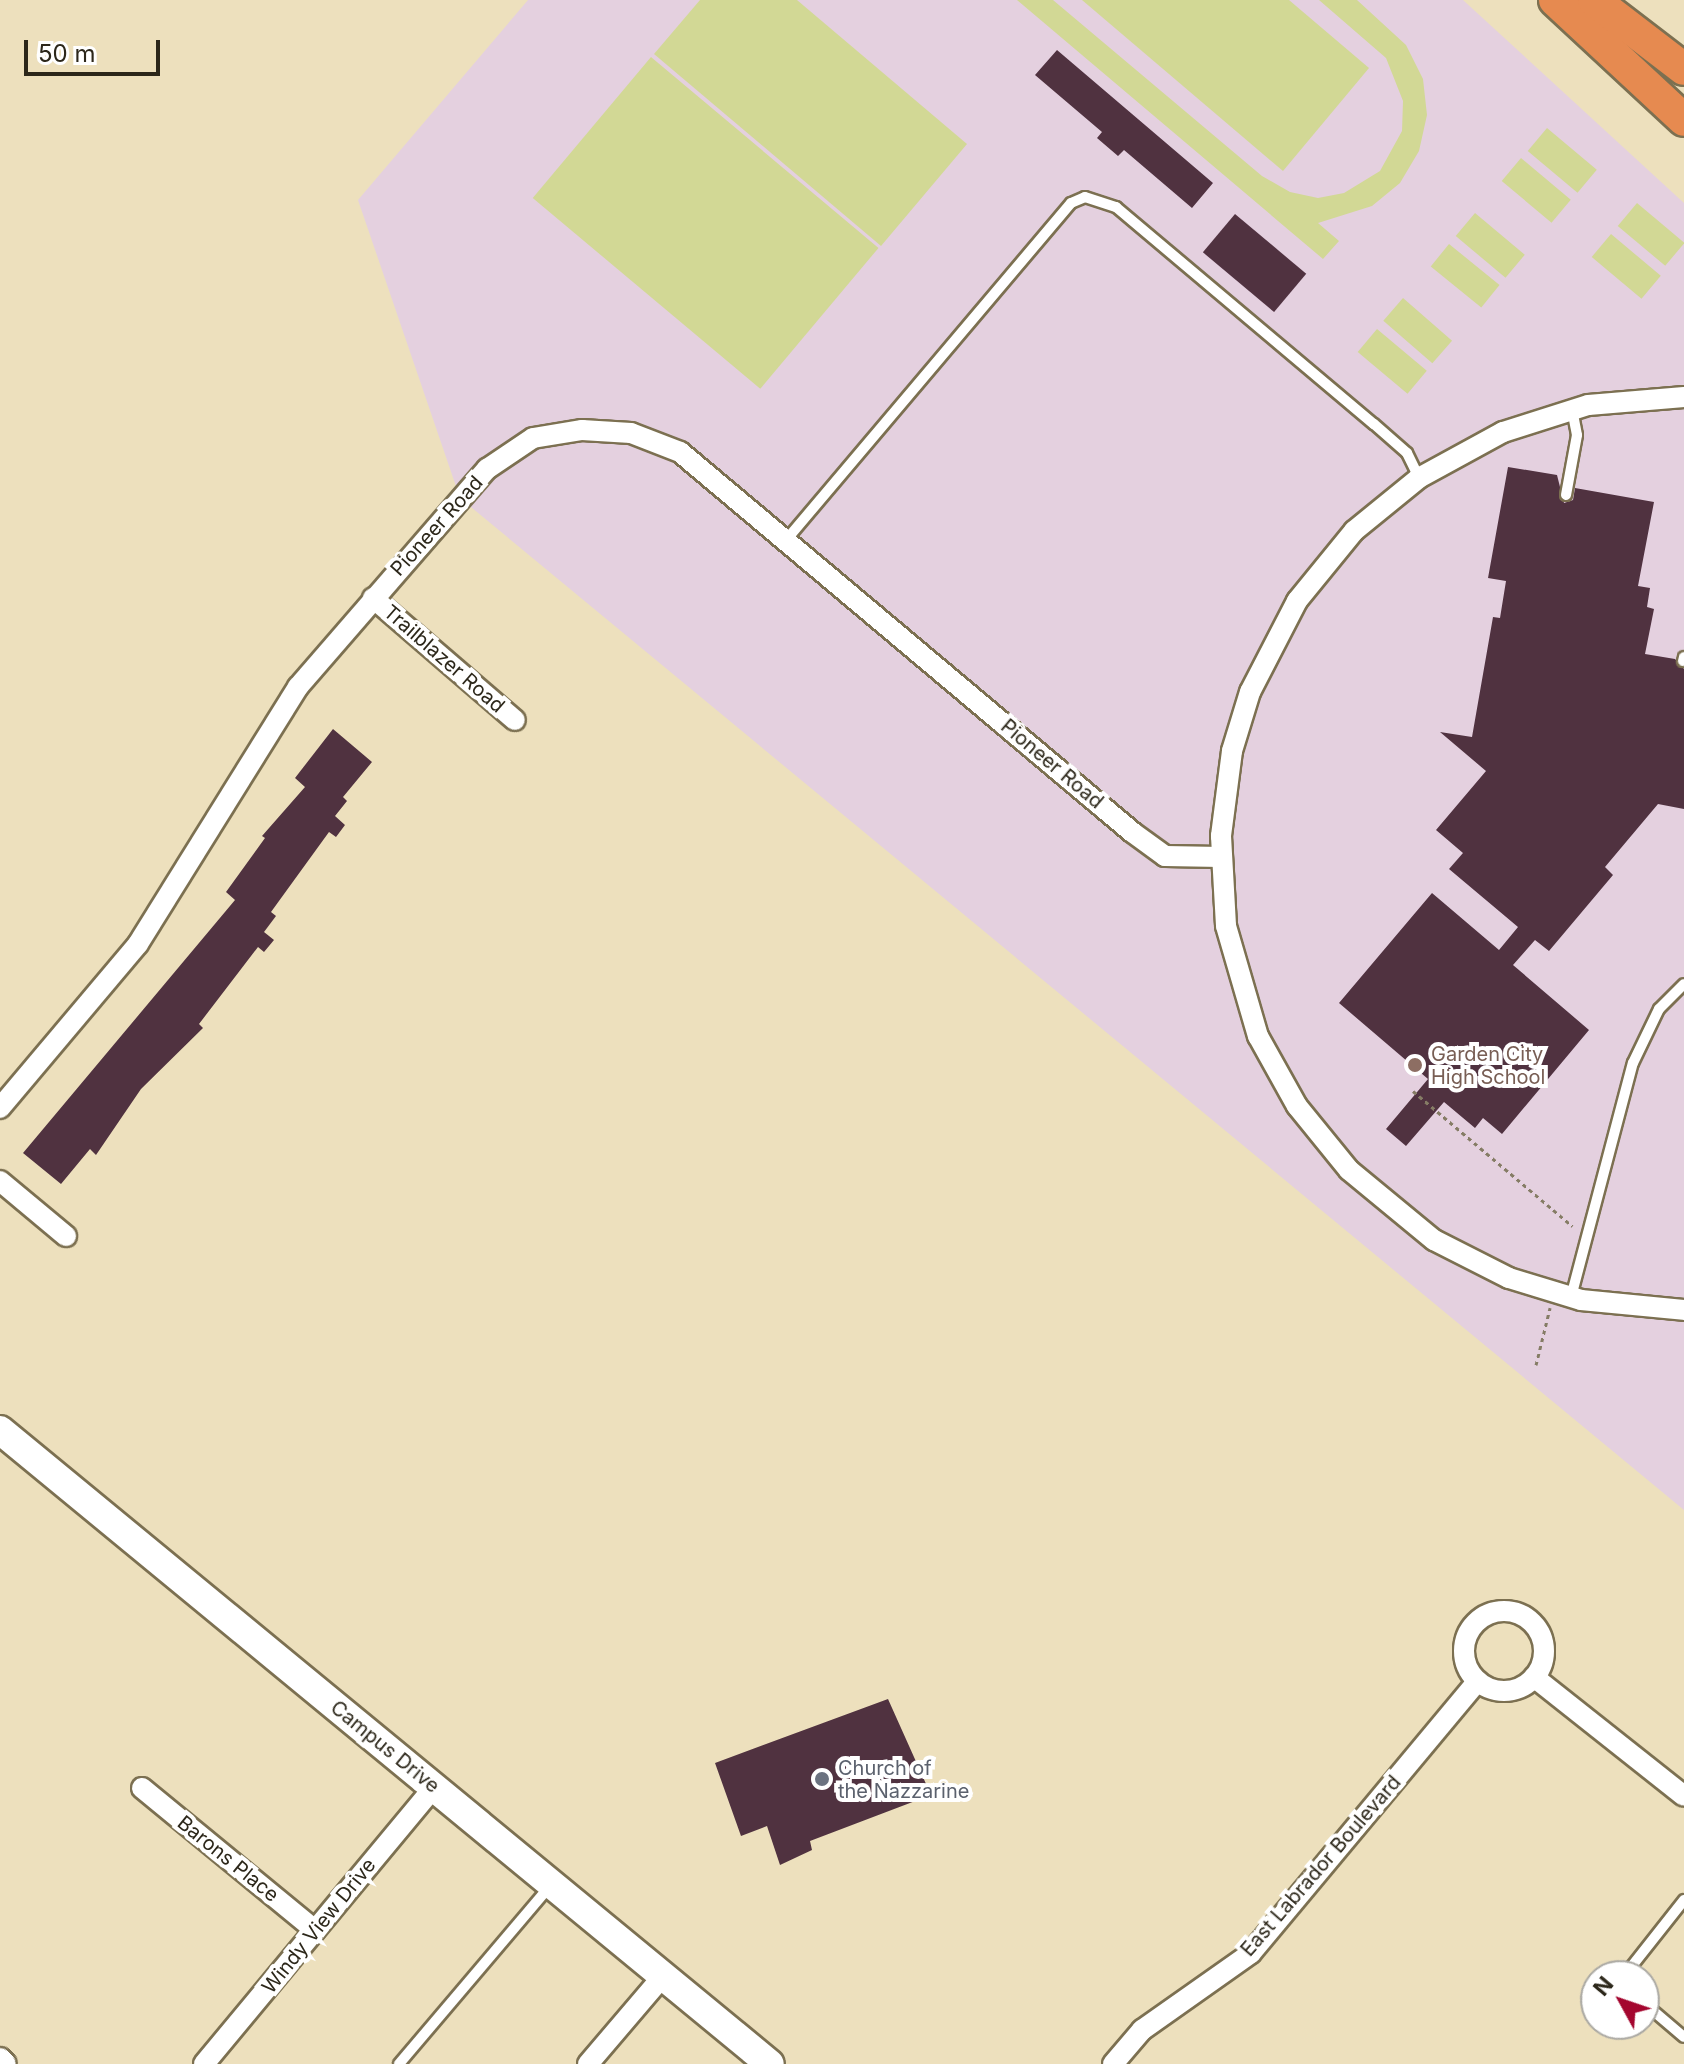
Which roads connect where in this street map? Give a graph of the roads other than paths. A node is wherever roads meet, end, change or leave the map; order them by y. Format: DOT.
graph roads {
  1 [pos="1555,0"];
  2 [pos="1576,0"];
  3 [pos="1594,0"];
  4 [pos="1684,69"];
  5 [pos="1684,91"];
  6 [pos="1684,120"];
  7 [pos="1684,397"];
  8 [pos="1571,410"];
  9 [pos="1419,478"];
  10 [pos="1566,495"];
  11 [pos="787,539"];
  12 [pos="373,598"];
  13 [pos="515,720"];
  14 [pos="1221,857"];
  15 [pos="1684,984"];
  16 [pos="0,1108"];
  17 [pos="0,1181"];
  18 [pos="66,1236"];
  19 [pos="1571,1297"];
  20 [pos="1684,1310"];
  21 [pos="0,1430"];
  22 [pos="1534,1677"];
  23 [pos="1478,1681"];
  24 [pos="434,1787"];
  25 [pos="142,1788"];
  26 [pos="1684,1796"];
  27 [pos="552,1884"];
  28 [pos="1684,1900"];
  29 [pos="315,1930"];
  30 [pos="1637,1960"];
  31 [pos="663,1976"];
  32 [pos="1660,2017"];
  33 [pos="1684,2037"];
  34 [pos="0,2058"];
  35 [pos="6,2064"];
  36 [pos="204,2064"];
  37 [pos="399,2064"];
  38 [pos="588,2064"];
  39 [pos="770,2064"];
  40 [pos="1113,2064"];
  1 -- 6 [label="highway"];
  2 -- 5 [label="highway"];
  3 -- 4 [label="highway"];
  7 -- 8 [label="street"];
  8 -- 9 [label="street"];
  8 -- 10 [label="lane"];
  9 -- 11 [label="lane"];
  9 -- 14 [label="street"];
  11 -- 12 [label="street, Pioneer Road"];
  11 -- 14 [label="street, Pioneer Road"];
  12 -- 13 [label="street, Trailblazer Road"];
  12 -- 16 [label="street, Pioneer Road"];
  14 -- 19 [label="street"];
  15 -- 19 [label="lane"];
  17 -- 18 [label="street"];
  19 -- 20 [label="street"];
  21 -- 24 [label="main road, Campus Drive"];
  22 -- 23 [label="street"];
  22 -- 23 [label="street"];
  22 -- 26 [label="street"];
  23 -- 40 [label="street, East Labrador Boulevard"];
  24 -- 27 [label="main road, Campus Drive"];
  24 -- 29 [label="street, Windy View Drive"];
  25 -- 29 [label="street, Barons Place"];
  27 -- 31 [label="main road, Campus Drive"];
  27 -- 37 [label="lane"];
  28 -- 30 [label="lane"];
  29 -- 36 [label="street, Windy View Drive"];
  31 -- 38 [label="street"];
  31 -- 39 [label="main road, Campus Drive"];
  32 -- 33 [label="lane"];
  34 -- 35 [label="street"];
}
